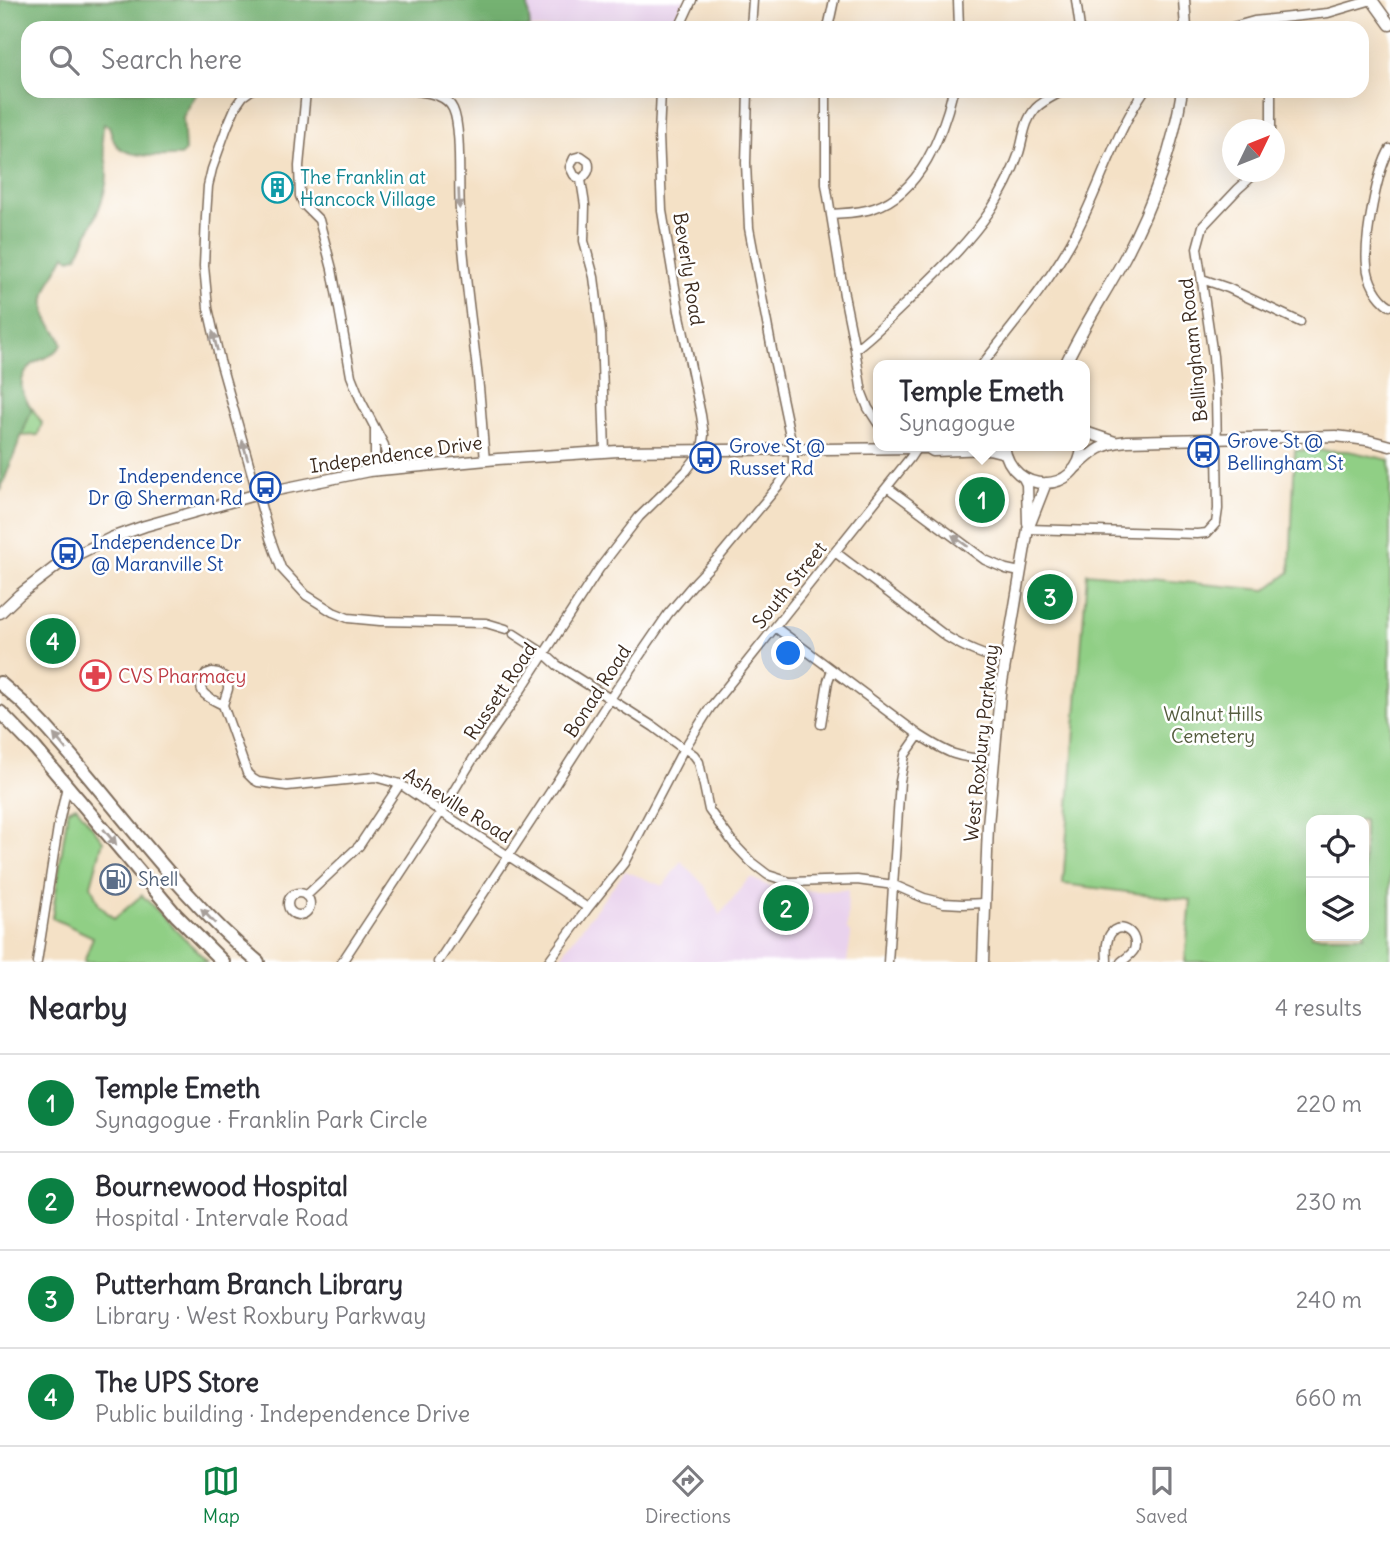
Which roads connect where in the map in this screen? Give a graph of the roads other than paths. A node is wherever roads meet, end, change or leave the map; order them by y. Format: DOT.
graph roads {
  1 [pos="692,0"];
  2 [pos="753,0"];
  3 [pos="834,0"];
  4 [pos="958,0"];
  5 [pos="1076,0"];
  6 [pos="1184,0"];
  7 [pos="1372,0"];
  8 [pos="682,21"];
  9 [pos="752,21"];
  10 [pos="830,21"];
  11 [pos="959,21"];
  12 [pos="1079,21"];
  13 [pos="1186,21"];
  14 [pos="1281,21"];
  15 [pos="1390,25"];
  16 [pos="242,98"];
  17 [pos="305,98"];
  18 [pos="443,98"];
  19 [pos="661,98"];
  20 [pos="748,98"];
  21 [pos="826,98"];
  22 [pos="951,98"];
  23 [pos="1050,98"];
  24 [pos="1139,98"];
  25 [pos="1180,98"];
  26 [pos="1271,98"];
  27 [pos="1271,119"];
  28 [pos="1390,149"];
  29 [pos="581,180"];
  30 [pos="1246,182"];
  31 [pos="831,215"];
  32 [pos="1202,279"];
  33 [pos="1390,306"];
  34 [pos="1300,322"];
  35 [pos="855,349"];
  36 [pos="986,360"];
  37 [pos="1067,360"];
  38 [pos="873,416"];
  39 [pos="374,426"];
  40 [pos="1090,434"];
  41 [pos="1217,439"];
  42 [pos="1119,442"];
  43 [pos="1390,446"];
  44 [pos="873,448"];
  45 [pos="702,450"];
  46 [pos="793,450"];
  47 [pos="919,451"];
  48 [pos="1004,451"];
  49 [pos="1081,451"];
  50 [pos="605,452"];
  51 [pos="485,460"];
  52 [pos="389,469"];
  53 [pos="1073,470"];
  54 [pos="376,471"];
  55 [pos="1024,478"];
  56 [pos="1046,484"];
  57 [pos="887,487"];
  58 [pos="258,494"];
  59 [pos="1028,529"];
  60 [pos="835,552"];
  61 [pos="1020,572"];
  62 [pos="0,613"];
  63 [pos="775,627"];
  64 [pos="545,654"];
  65 [pos="1005,661"];
  66 [pos="832,670"];
  67 [pos="0,683"];
  68 [pos="610,699"];
  69 [pos="223,705"];
  70 [pos="2,718"];
  71 [pos="821,724"];
  72 [pos="919,735"];
  73 [pos="684,749"];
  74 [pos="993,759"];
  75 [pos="400,784"];
  76 [pos="67,786"];
  77 [pos="110,802"];
  78 [pos="440,812"];
  79 [pos="93,816"];
  80 [pos="509,855"];
  81 [pos="894,886"];
  82 [pos="306,896"];
  83 [pos="985,903"];
  84 [pos="588,908"];
  85 [pos="37,962"];
  86 [pos="223,962"];
  87 [pos="258,962"];
  88 [pos="342,962"];
  89 [pos="438,962"];
  90 [pos="548,962"];
  91 [pos="888,962"];
  92 [pos="983,962"];
  93 [pos="1107,962"];
  94 [pos="1121,962"];
  1 -- 8 [label="street"];
  2 -- 9 [label="street"];
  3 -- 10 [label="street"];
  4 -- 11 [label="street"];
  5 -- 12 [label="street"];
  6 -- 13 [label="main road"];
  7 -- 14 [label="street"];
  7 -- 15 [label="main road"];
  58 -- 16 [label="street, one-way"];
  17 -- 39 [label="street"];
  18 -- 51 [label="street, one-way"];
  19 -- 45 [label="street, Beverly Road"];
  20 -- 46 [label="street"];
  21 -- 31 [label="street"];
  22 -- 31 [label="street"];
  23 -- 35 [label="street"];
  24 -- 36 [label="street"];
  25 -- 37 [label="main road"];
  26 -- 27 [label="street"];
  28 -- 33 [label="street"];
  29 -- 50 [label="street"];
  30 -- 32 [label="street, Bellingham Road"];
  31 -- 35 [label="street"];
  32 -- 34 [label="street"];
  32 -- 41 [label="street, Bellingham Road"];
  35 -- 38 [label="street"];
  39 -- 52 [label="street"];
  39 -- 54 [label="street"];
  40 -- 42 [label="main road"];
  41 -- 42 [label="main road"];
  41 -- 43 [label="main road"];
  41 -- 59 [label="street, Bellingham Road"];
  42 -- 53 [label="main road"];
  44 -- 46 [label="main road, Independence Drive"];
  45 -- 46 [label="main road, Independence Drive"];
  45 -- 50 [label="main road, Independence Drive"];
  45 -- 64 [label="street, Russett Road"];
  46 -- 68 [label="street, Bonad Road"];
  47 -- 57 [label="street, South Street"];
  48 -- 55 [label="main road"];
  49 -- 53 [label="main road"];
  50 -- 51 [label="main road, Independence Drive"];
  51 -- 52 [label="main road, Independence Drive"];
  52 -- 54 [label="main road, Independence Drive"];
  53 -- 56 [label="main road"];
  54 -- 58 [label="main road, Independence Drive"];
  55 -- 56 [label="main road"];
  55 -- 59 [label="main road, West Roxbury Parkway"];
  56 -- 59 [label="main road, West Roxbury Parkway"];
  57 -- 60 [label="street, South Street"];
  61 -- 57 [label="street, one-way"];
  58 -- 62 [label="main road, Independence Drive"];
  58 -- 64 [label="street"];
  59 -- 61 [label="main road, West Roxbury Parkway"];
  60 -- 63 [label="street, South Street"];
  60 -- 65 [label="street"];
  61 -- 65 [label="main road, West Roxbury Parkway"];
  63 -- 66 [label="street"];
  63 -- 73 [label="street, South Street"];
  64 -- 68 [label="street"];
  64 -- 78 [label="street, Russett Road"];
  65 -- 74 [label="main road, West Roxbury Parkway"];
  66 -- 71 [label="street"];
  66 -- 72 [label="street"];
  77 -- 67 [label="highway, one-way"];
  68 -- 73 [label="street"];
  68 -- 80 [label="street, Bonad Road"];
  69 -- 75 [label="street, Asheville Road"];
  70 -- 76 [label="highway"];
  72 -- 74 [label="street"];
  72 -- 81 [label="street"];
  73 -- 81 [label="street"];
  73 -- 84 [label="street, South Street"];
  74 -- 83 [label="main road, West Roxbury Parkway"];
  75 -- 78 [label="street, Asheville Road"];
  75 -- 82 [label="street"];
  76 -- 79 [label="highway"];
  76 -- 85 [label="street"];
  77 -- 79 [label="highway"];
  87 -- 77 [label="highway, one-way"];
  78 -- 80 [label="street, Asheville Road"];
  78 -- 88 [label="street, Russett Road"];
  79 -- 86 [label="highway, one-way"];
  80 -- 84 [label="street, Asheville Road"];
  80 -- 89 [label="street, Bonad Road"];
  81 -- 83 [label="street"];
  81 -- 91 [label="street"];
  83 -- 92 [label="main road, West Roxbury Parkway"];
  84 -- 90 [label="street, South Street"];
  93 -- 94 [label="street"];
}
